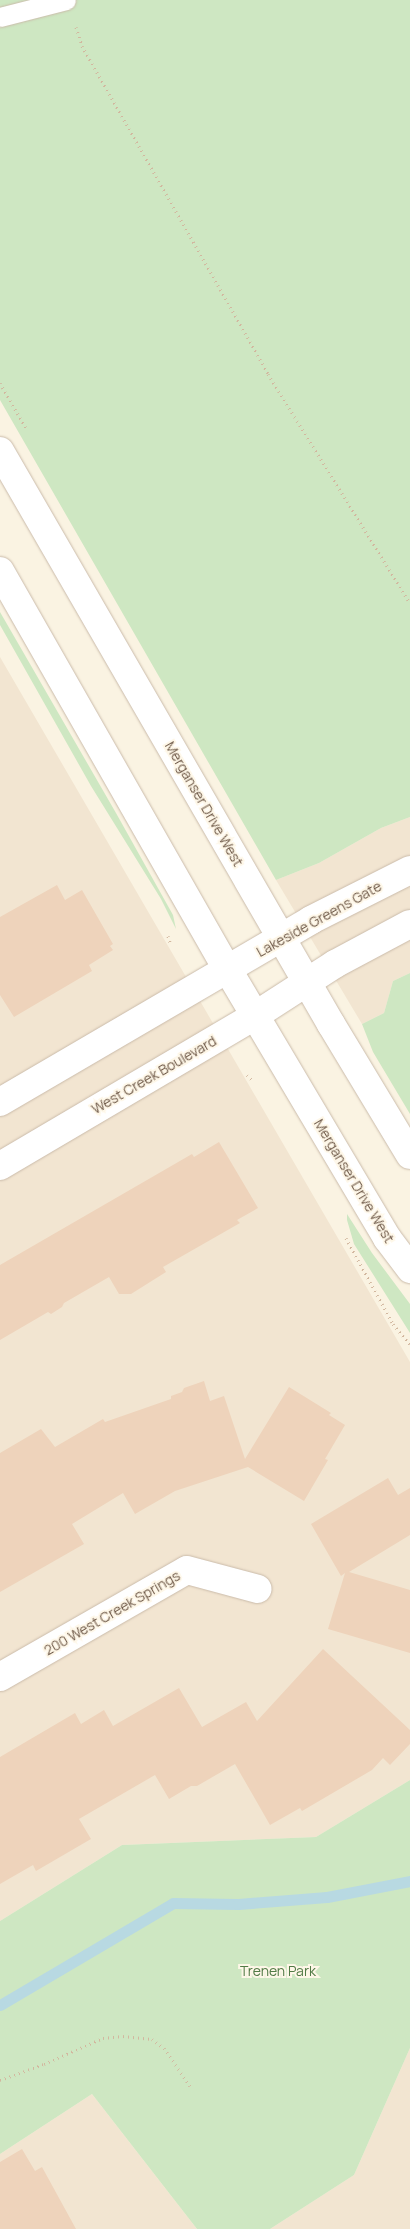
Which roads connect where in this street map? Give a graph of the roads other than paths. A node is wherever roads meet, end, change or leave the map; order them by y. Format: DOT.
graph roads {
  1 [pos="66,0"];
  2 [pos="0,17"];
  3 [pos="0,451"];
  4 [pos="0,571"];
  5 [pos="410,870"];
  6 [pos="410,924"];
  7 [pos="281,938"];
  8 [pos="228,970"];
  9 [pos="307,983"];
  10 [pos="256,1015"];
  11 [pos="0,1102"];
  12 [pos="410,1155"];
  13 [pos="0,1166"];
  14 [pos="410,1269"];
  15 [pos="258,1589"];
  16 [pos="0,1677"];
  1 -- 2 [label="lane"];
  3 -- 7 [label="street, Merganser Drive West"];
  4 -- 8 [label="street, Merganser Drive West"];
  5 -- 7 [label="street, Lakeside Greens Gate"];
  6 -- 9 [label="street"];
  7 -- 8 [label="street, Lakeside Greens Gate"];
  7 -- 9 [label="street, Merganser Drive West"];
  8 -- 10 [label="street, Merganser Drive West"];
  8 -- 11 [label="street"];
  9 -- 10 [label="street, West Creek Boulevard"];
  9 -- 12 [label="street, Merganser Drive West"];
  10 -- 13 [label="street, West Creek Boulevard"];
  10 -- 14 [label="street, Merganser Drive West"];
  15 -- 16 [label="street, 200 West Creek Springs"];
}
